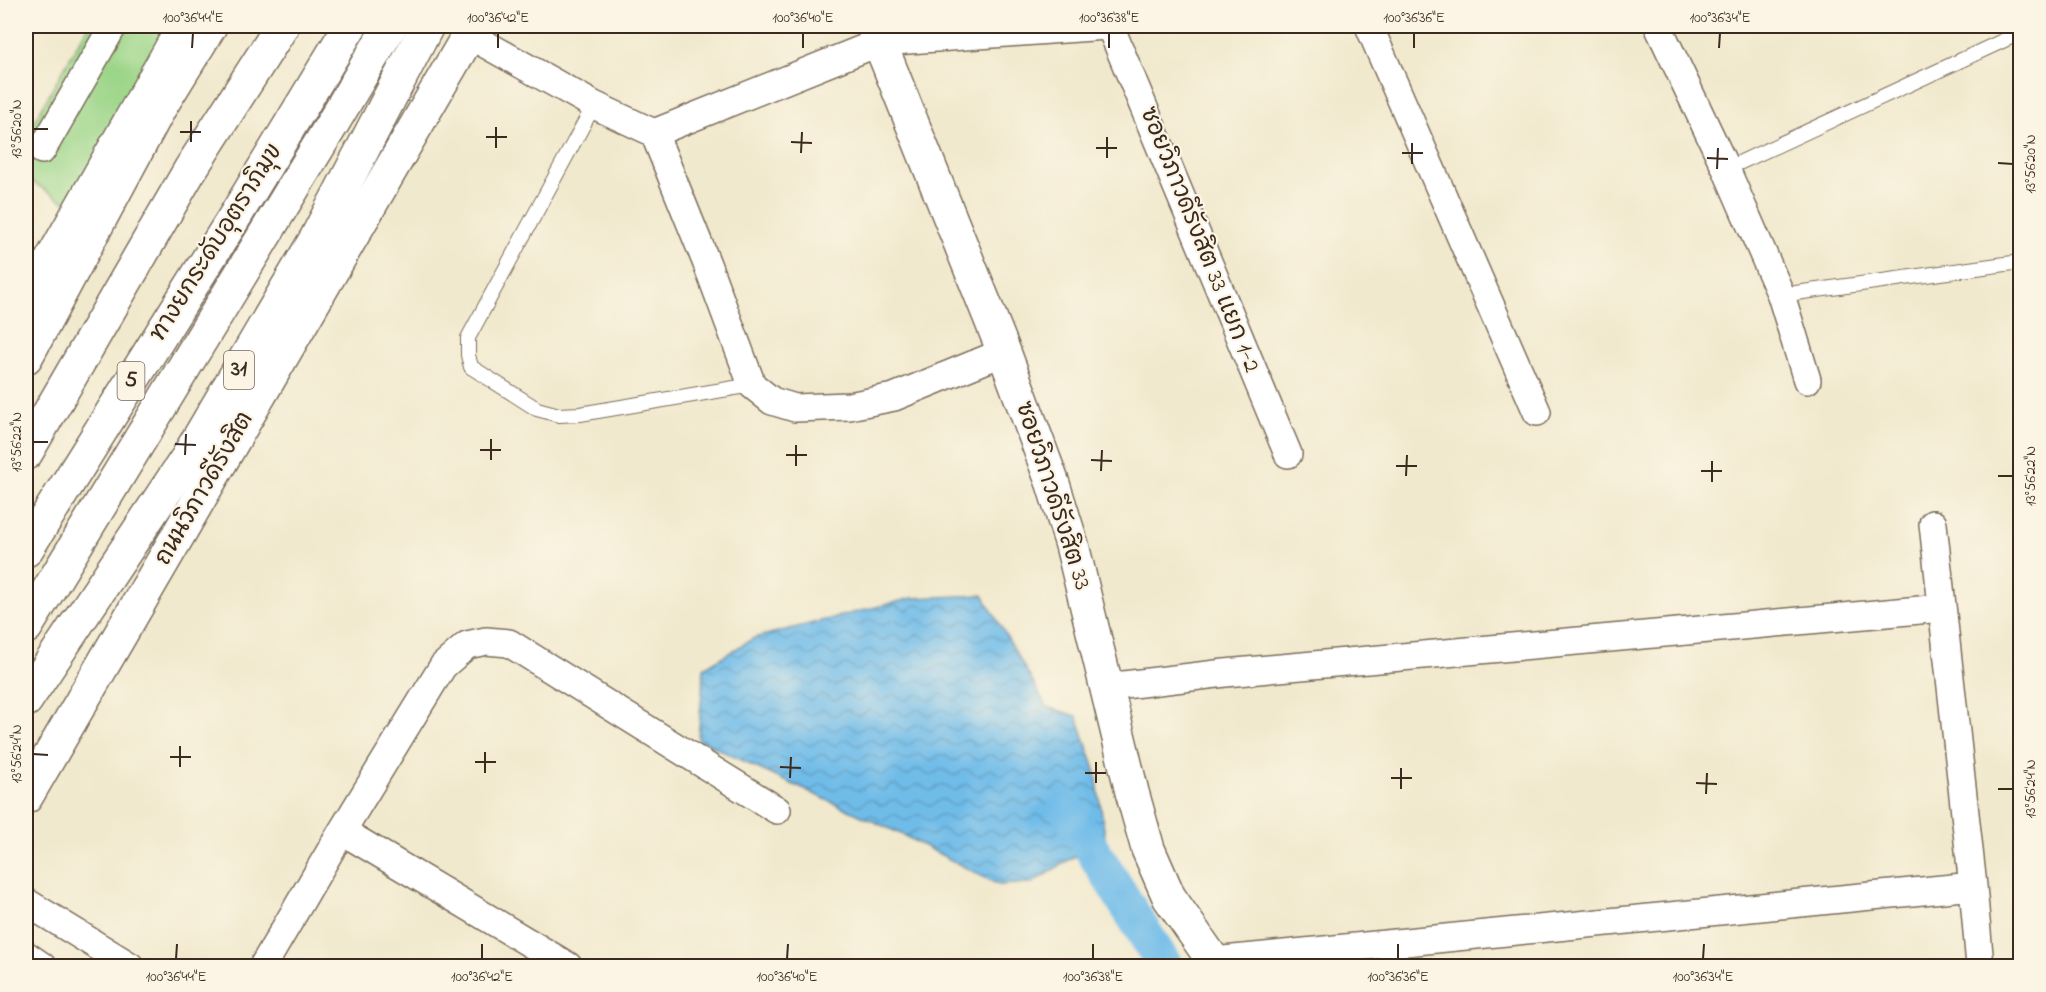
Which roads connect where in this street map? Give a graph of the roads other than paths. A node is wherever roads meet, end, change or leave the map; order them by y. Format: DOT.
graph roads {
  1 [pos="113,26"];
  2 [pos="184,26"];
  3 [pos="210,26"];
  4 [pos="282,26"];
  5 [pos="350,26"];
  6 [pos="390,26"];
  7 [pos="427,26"];
  8 [pos="1108,26"];
  9 [pos="1369,26"];
  10 [pos="1658,26"];
  11 [pos="471,30"];
  12 [pos="877,34"];
  13 [pos="2009,38"];
  14 [pos="594,105"];
  15 [pos="654,133"];
  16 [pos="42,150"];
  17 [pos="1726,169"];
  18 [pos="2020,262"];
  19 [pos="1781,295"];
  20 [pos="26,305"];
  21 [pos="1004,352"];
  22 [pos="26,357"];
  23 [pos="1807,380"];
  24 [pos="752,385"];
  25 [pos="1537,412"];
  26 [pos="26,453"];
  27 [pos="1288,454"];
  28 [pos="1933,524"];
  29 [pos="26,550"];
  30 [pos="1942,608"];
  31 [pos="26,627"];
  32 [pos="1107,687"];
  33 [pos="26,700"];
  34 [pos="26,797"];
  35 [pos="777,810"];
  36 [pos="342,831"];
  37 [pos="1973,886"];
  38 [pos="26,902"];
  39 [pos="26,956"];
  40 [pos="1215,964"];
  41 [pos="42,966"];
  42 [pos="130,966"];
  43 [pos="263,966"];
  44 [pos="568,966"];
  45 [pos="1980,966"];
  1 -- 16 [label="street"];
  2 -- 20 [label="main road"];
  3 -- 22 [label="main road"];
  4 -- 26 [label="main road, 5"];
  5 -- 29 [label="main road, ทางยกระดับอุตราภิมุข / 5"];
  6 -- 31 [label="main road, 31"];
  7 -- 33 [label="main road, 31"];
  8 -- 12 [label="street"];
  8 -- 27 [label="street, ซอยวิภาวดีรังสิต 33 แยก 1-2"];
  9 -- 25 [label="street"];
  10 -- 17 [label="street"];
  11 -- 14 [label="street"];
  11 -- 34 [label="main road, ถนนวิภาวดีรังสิต / 31"];
  12 -- 15 [label="street"];
  12 -- 21 [label="main road, ซอยวิภาวดีรังสิต 33"];
  13 -- 17 [label="lane"];
  14 -- 15 [label="street"];
  14 -- 24 [label="lane"];
  15 -- 24 [label="street"];
  17 -- 19 [label="street"];
  18 -- 19 [label="lane"];
  19 -- 23 [label="street"];
  21 -- 24 [label="street"];
  21 -- 32 [label="main road, ซอยวิภาวดีรังสิต 33"];
  28 -- 30 [label="street"];
  30 -- 32 [label="street"];
  30 -- 37 [label="street"];
  32 -- 40 [label="main road, ซอยวิภาวดีรังสิต 33"];
  35 -- 36 [label="street"];
  36 -- 43 [label="street"];
  36 -- 44 [label="street"];
  37 -- 40 [label="street"];
  37 -- 45 [label="street"];
  38 -- 42 [label="street"];
  39 -- 41 [label="street"];
}
